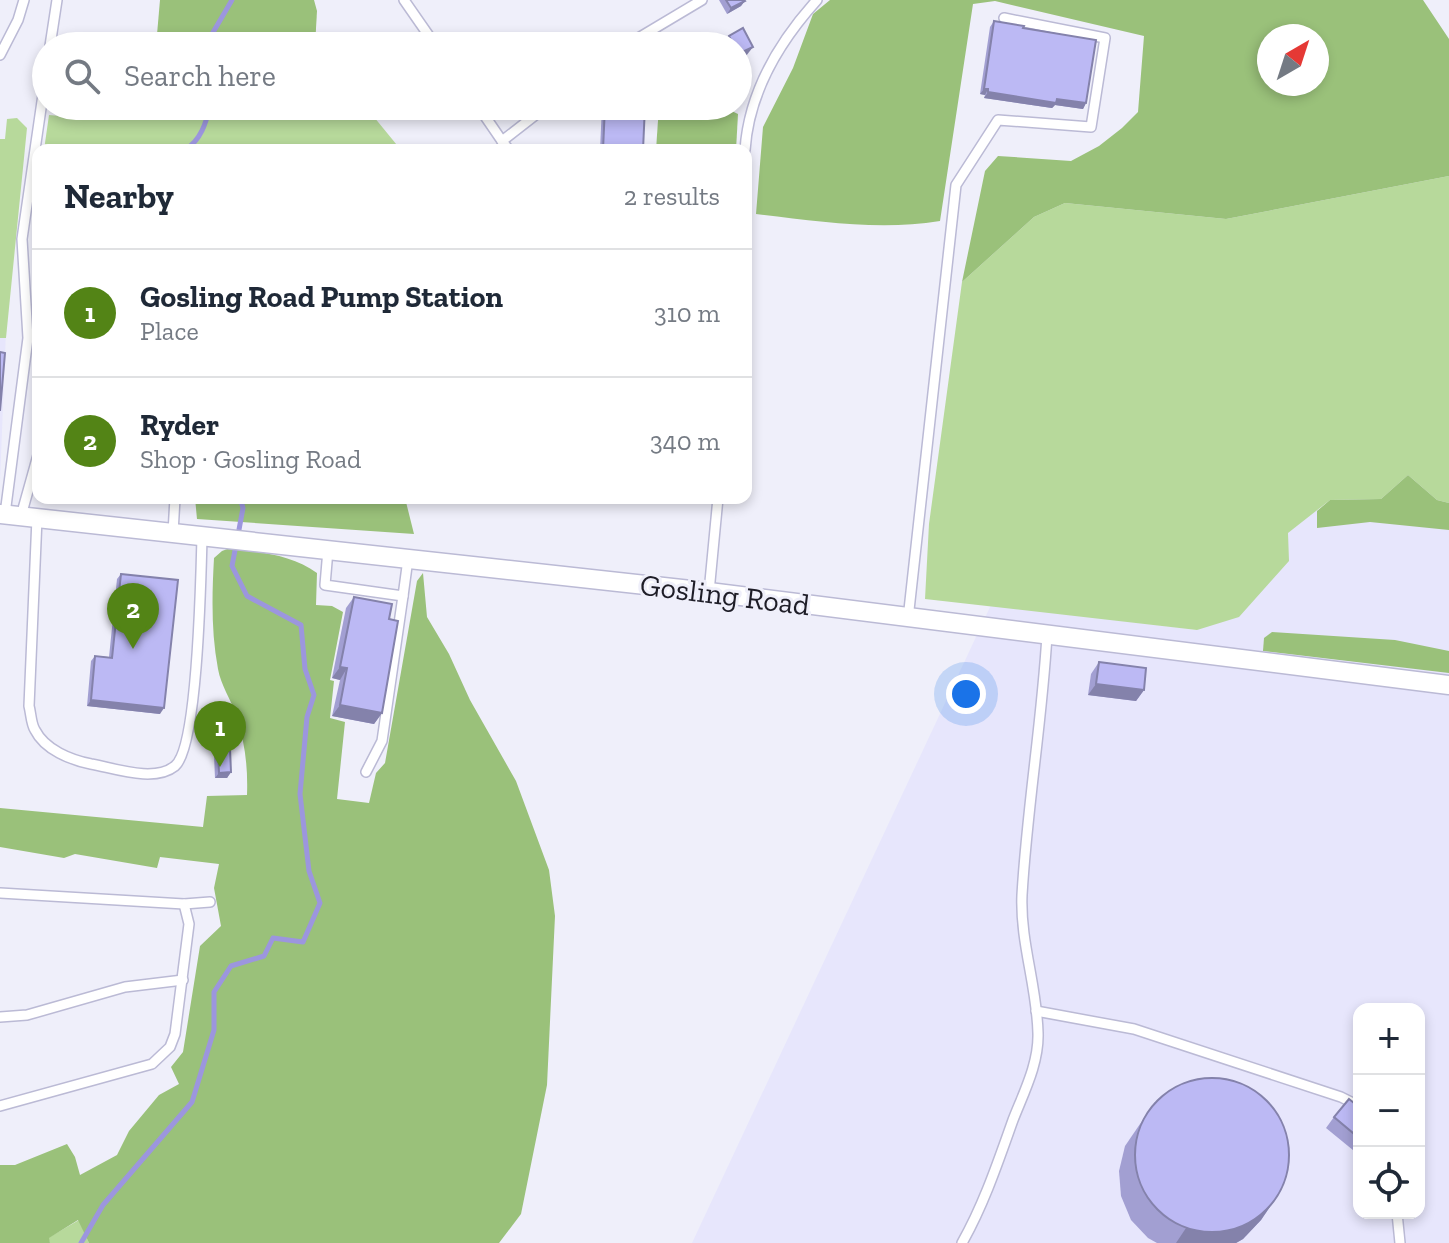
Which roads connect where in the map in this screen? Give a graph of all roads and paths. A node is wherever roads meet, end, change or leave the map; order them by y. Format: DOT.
graph roads {
  1 [pos="24,0"];
  2 [pos="57,0"];
  3 [pos="404,0"];
  4 [pos="702,0"];
  5 [pos="817,0"];
  6 [pos="1004,18"];
  7 [pos="52,32"];
  8 [pos="426,32"];
  9 [pos="648,32"];
  10 [pos="0,55"];
  11 [pos="752,110"];
  12 [pos="39,120"];
  13 [pos="488,120"];
  14 [pos="529,120"];
  15 [pos="750,120"];
  16 [pos="502,141"];
  17 [pos="36,144"];
  18 [pos="504,144"];
  19 [pos="746,144"];
  20 [pos="32,170"];
  21 [pos="32,471"];
  22 [pos="175,504"];
  23 [pos="717,504"];
  24 [pos="16,515"];
  25 [pos="173,533"];
  26 [pos="202,537"];
  27 [pos="328,550"];
  28 [pos="408,559"];
  29 [pos="709,592"];
  30 [pos="403,596"];
  31 [pos="908,619"];
  32 [pos="1047,635"];
  33 [pos="1449,685"];
  34 [pos="366,772"];
  35 [pos="0,893"];
  36 [pos="210,902"];
  37 [pos="184,904"];
  38 [pos="183,980"];
  39 [pos="1036,1011"];
  40 [pos="0,1017"];
  41 [pos="1353,1103"];
  42 [pos="0,1106"];
  43 [pos="1398,1219"];
  44 [pos="962,1243"];
  45 [pos="1400,1243"];
  1 -- 10 [label="lane"];
  2 -- 7 [label="lane"];
  3 -- 8 [label="lane"];
  4 -- 9 [label="lane"];
  5 -- 11 [label="lane"];
  6 -- 31 [label="lane"];
  12 -- 17 [label="lane"];
  13 -- 16 [label="lane"];
  14 -- 16 [label="lane"];
  15 -- 19 [label="lane"];
  16 -- 18 [label="lane"];
  20 -- 24 [label="lane"];
  21 -- 24 [label="lane"];
  22 -- 25 [label="lane"];
  23 -- 29 [label="lane"];
  24 -- 25 [label="street, Gosling Road"];
  24 -- 26 [label="lane"];
  25 -- 26 [label="street, Gosling Road"];
  26 -- 27 [label="street, Gosling Road"];
  27 -- 28 [label="street, Gosling Road"];
  27 -- 30 [label="lane"];
  28 -- 29 [label="street, Gosling Road"];
  28 -- 30 [label="lane"];
  29 -- 31 [label="street, Gosling Road"];
  30 -- 34 [label="lane"];
  31 -- 32 [label="street, Gosling Road"];
  32 -- 33 [label="street, Gosling Road"];
  32 -- 39 [label="lane"];
  35 -- 37 [label="lane"];
  36 -- 37 [label="lane"];
  37 -- 38 [label="lane"];
  38 -- 40 [label="lane"];
  38 -- 42 [label="lane"];
  39 -- 41 [label="lane"];
  39 -- 44 [label="lane"];
  43 -- 45 [label="lane"];
}
